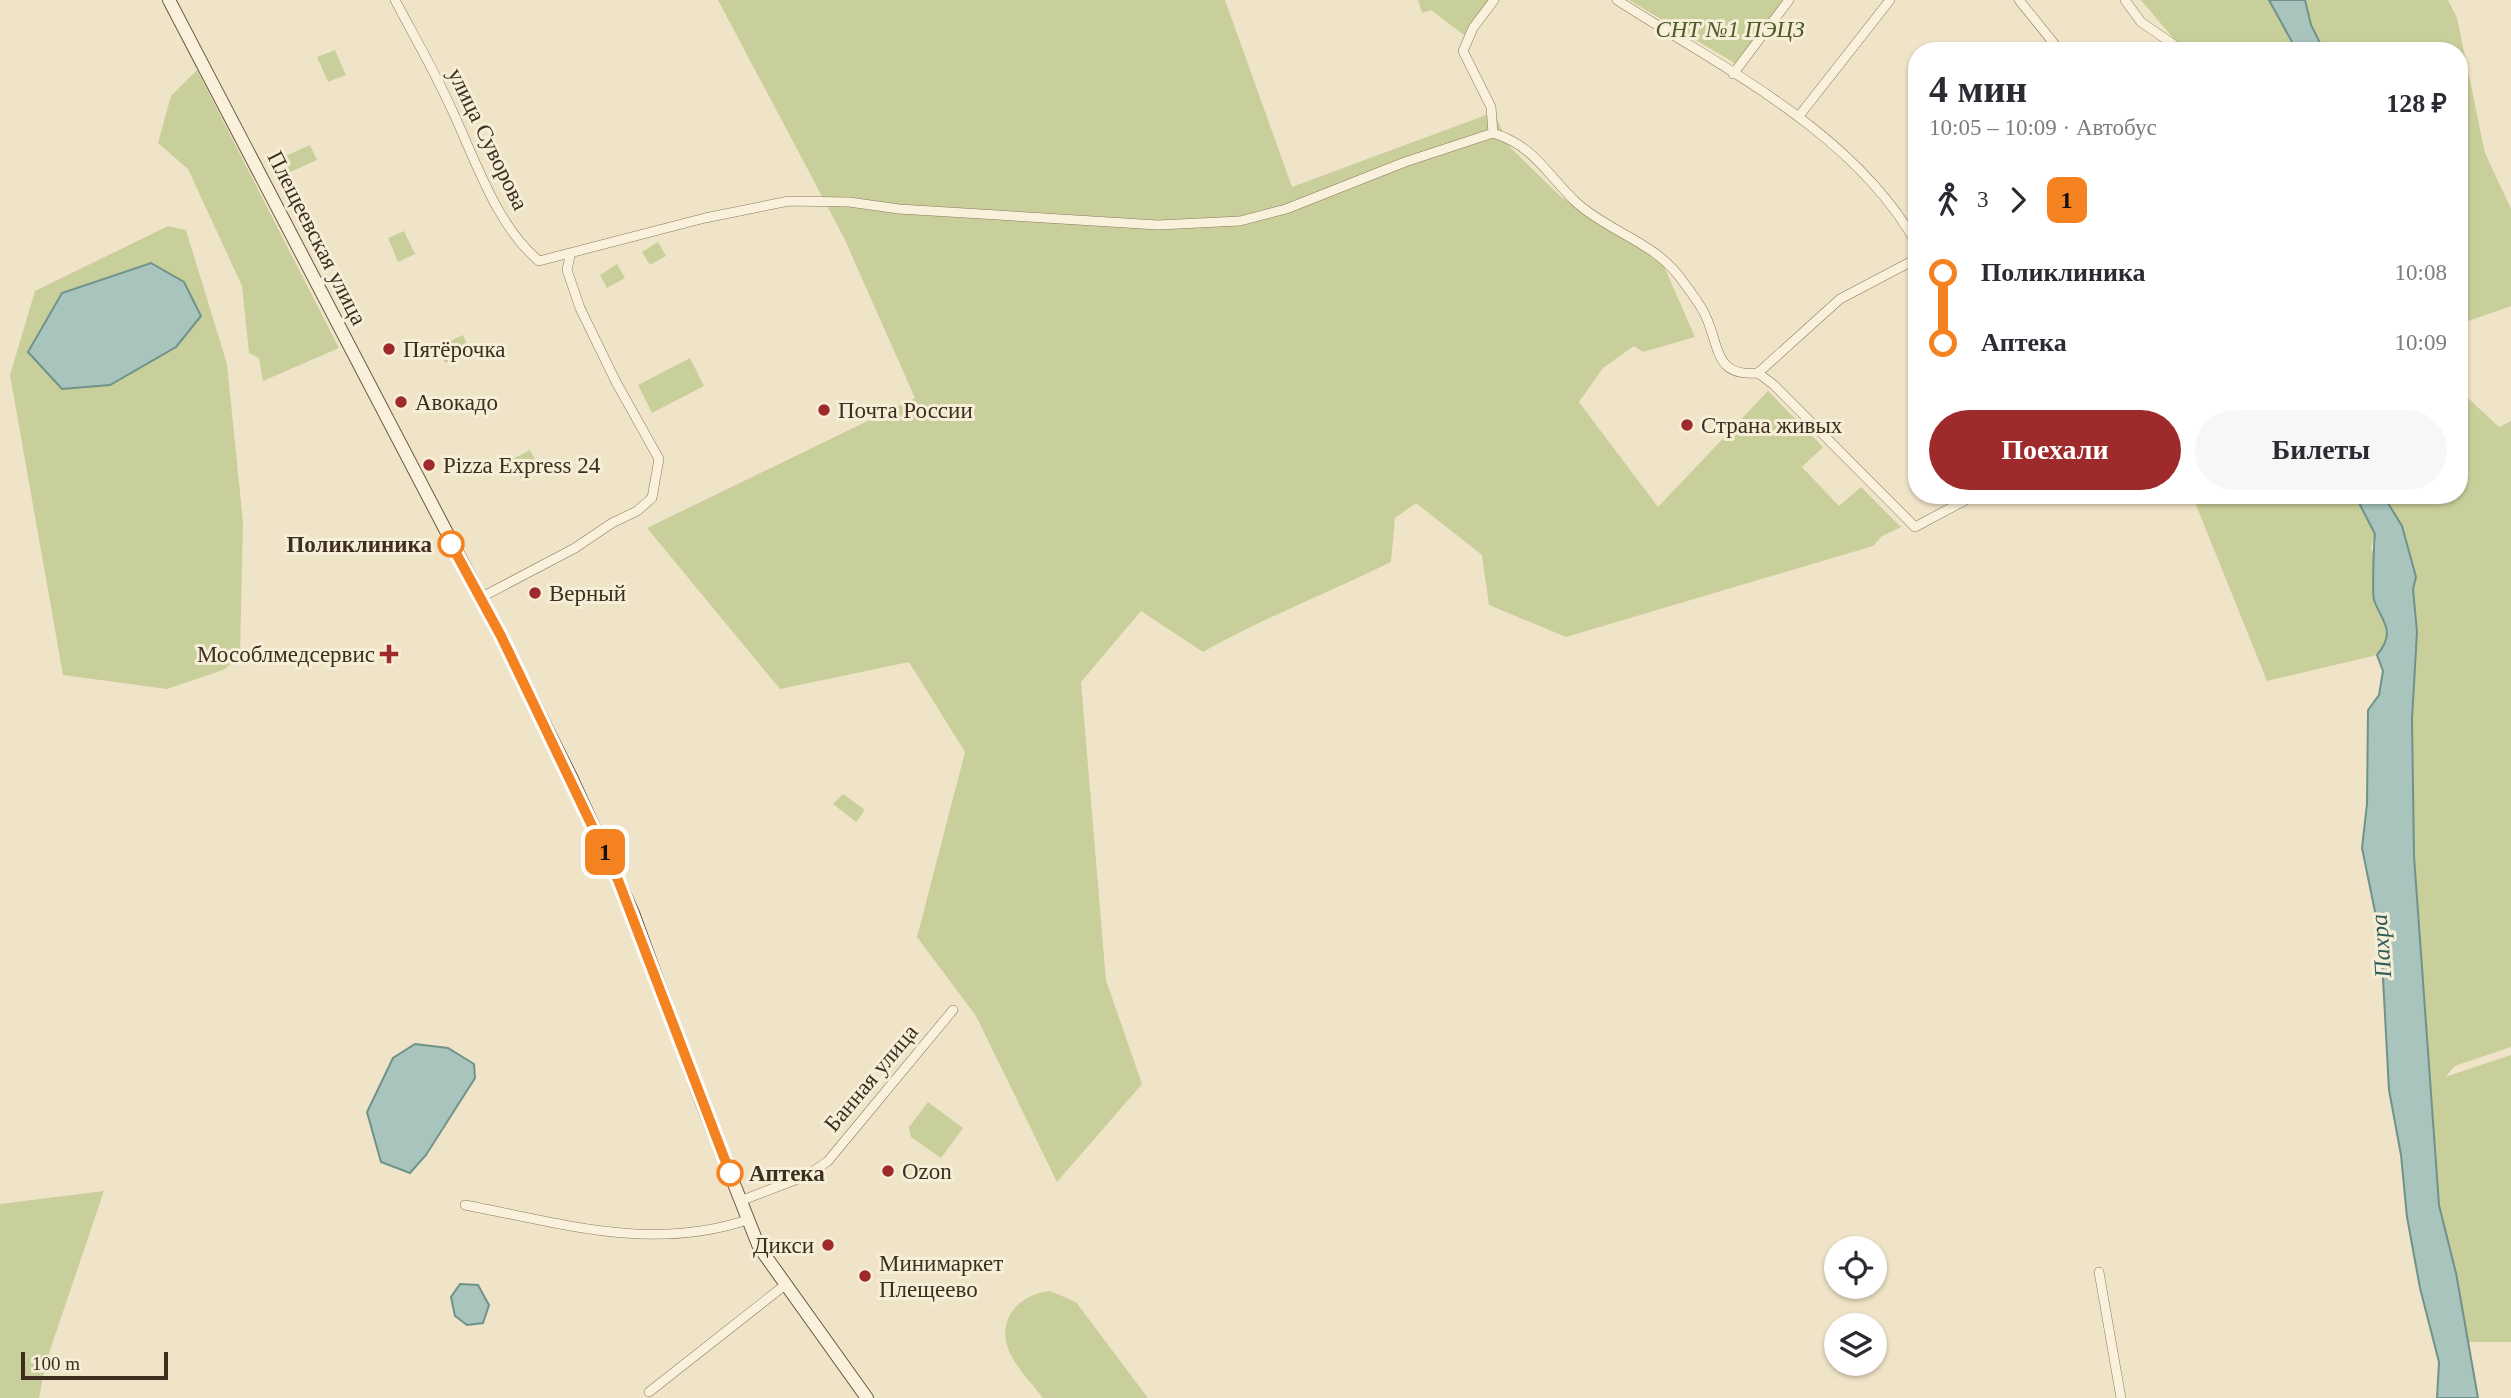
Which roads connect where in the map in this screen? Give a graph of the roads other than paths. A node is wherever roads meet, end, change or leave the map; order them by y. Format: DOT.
graph roads {
  1 [pos="169,0"];
  2 [pos="396,0"];
  3 [pos="1494,0"];
  4 [pos="1617,0"];
  5 [pos="1789,0"];
  6 [pos="1890,0"];
  7 [pos="2019,0"];
  8 [pos="2125,0"];
  9 [pos="2053,42"];
  10 [pos="2170,42"];
  11 [pos="1733,74"];
  12 [pos="1799,116"];
  13 [pos="1493,133"];
  14 [pos="1908,232"];
  15 [pos="570,256"];
  16 [pos="1908,263"];
  17 [pos="1758,373"];
  18 [pos="1958,504"];
  19 [pos="480,598"];
  20 [pos="953,1010"];
  21 [pos="740,1201"];
  22 [pos="465,1205"];
  23 [pos="747,1220"];
  24 [pos="2099,1272"];
  25 [pos="785,1285"];
  26 [pos="649,1392"];
  27 [pos="867,1398"];
  28 [pos="2121,1398"];
  1 -- 19 [label="street, Плещеевская улица"];
  2 -- 15 [label="street, улица Суворова"];
  3 -- 13 [label="street"];
  4 -- 11 [label="street"];
  5 -- 11 [label="street"];
  6 -- 12 [label="street"];
  7 -- 9 [label="street"];
  8 -- 10 [label="street"];
  11 -- 12 [label="street"];
  12 -- 14 [label="street"];
  13 -- 15 [label="street, улица Суворова"];
  13 -- 17 [label="street"];
  15 -- 19 [label="street"];
  16 -- 17 [label="street"];
  17 -- 18 [label="street"];
  19 -- 21 [label="street, Плещеевская улица"];
  20 -- 21 [label="street, Банная улица"];
  21 -- 23 [label="street, Плещеевская улица"];
  22 -- 23 [label="street"];
  23 -- 25 [label="street, Плещеевская улица"];
  24 -- 28 [label="street"];
  25 -- 26 [label="street"];
  25 -- 27 [label="street, Плещеевская улица"];
}
